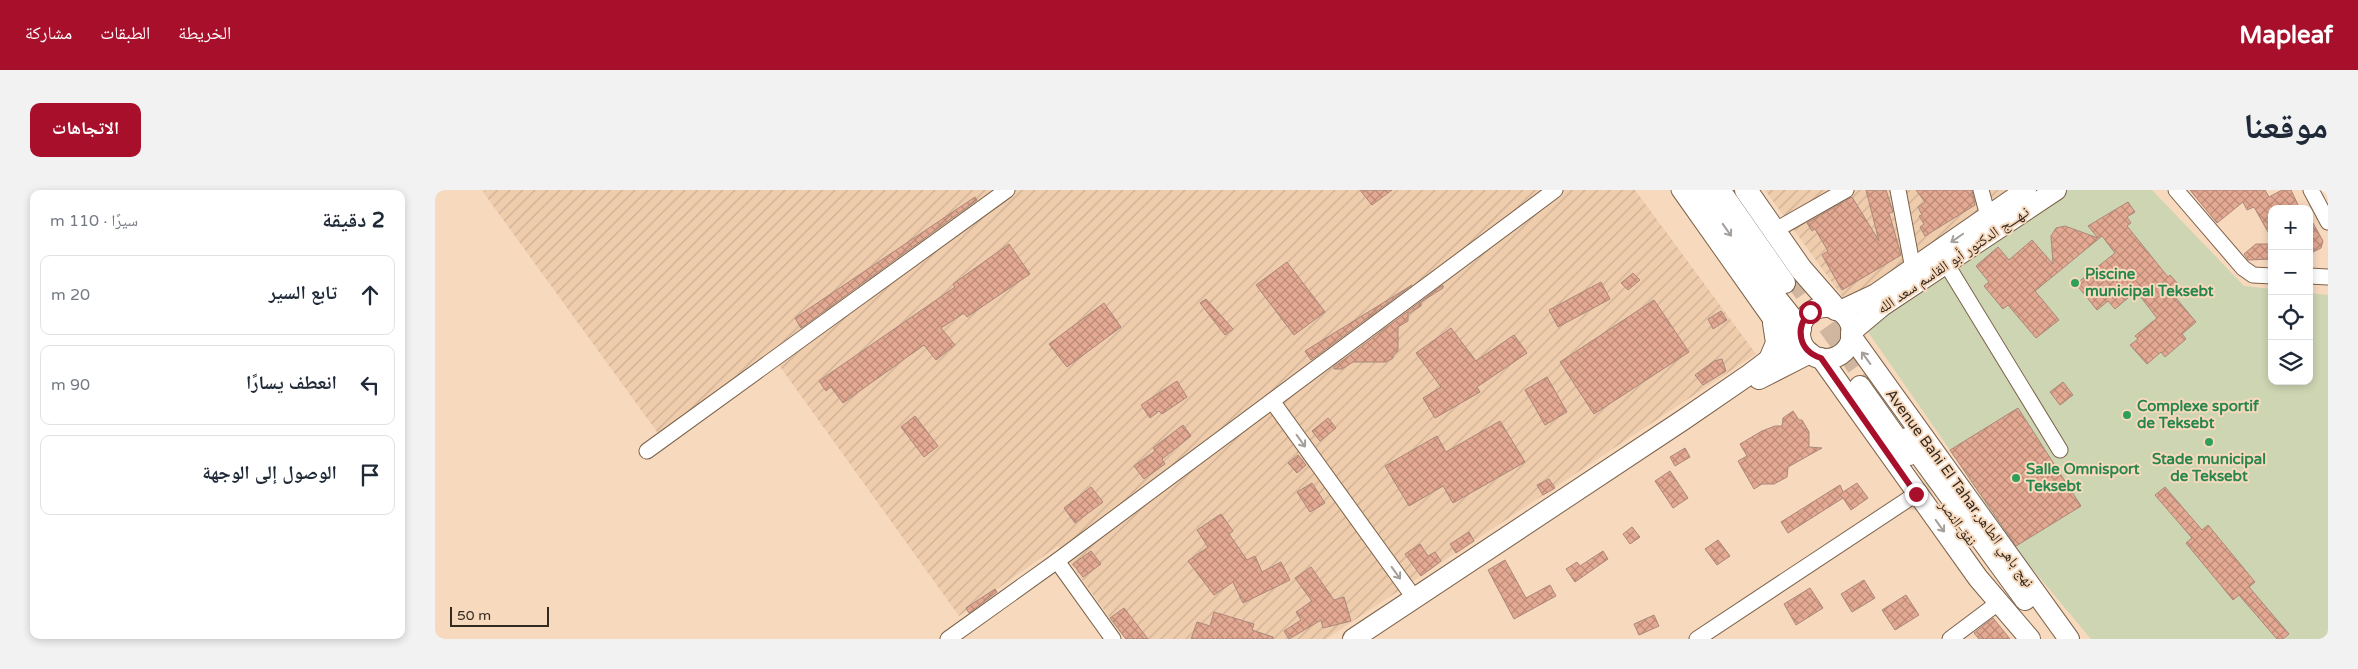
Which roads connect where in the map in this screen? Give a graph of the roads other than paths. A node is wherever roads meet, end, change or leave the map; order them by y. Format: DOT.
graph roads {
  1 [pos="1007,190"];
  2 [pos="1555,190"];
  3 [pos="1679,190"];
  4 [pos="1699,190"];
  5 [pos="1720,190"];
  6 [pos="1731,190"];
  7 [pos="1746,190"];
  8 [pos="1846,190"];
  9 [pos="1898,190"];
  10 [pos="1981,190"];
  11 [pos="2026,190"];
  12 [pos="2056,190"];
  13 [pos="2176,190"];
  14 [pos="2311,190"];
  15 [pos="2324,205"];
  16 [pos="1988,216"];
  17 [pos="2328,222"];
  18 [pos="1774,231"];
  19 [pos="1947,264"];
  20 [pos="1913,269"];
  21 [pos="2268,276"];
  22 [pos="2313,276"];
  23 [pos="2328,277"];
  24 [pos="1838,310"];
  25 [pos="1773,323"];
  26 [pos="1800,332"];
  27 [pos="1851,334"];
  28 [pos="1815,356"];
  29 [pos="1770,357"];
  30 [pos="1272,402"];
  31 [pos="1683,420"];
  32 [pos="2060,450"];
  33 [pos="647,451"];
  34 [pos="1916,494"];
  35 [pos="1057,561"];
  36 [pos="1415,599"];
  37 [pos="1998,603"];
  38 [pos="948,639"];
  39 [pos="1113,639"];
  40 [pos="1353,639"];
  41 [pos="1697,639"];
  42 [pos="1950,639"];
  43 [pos="2030,639"];
  44 [pos="2036,639"];
  45 [pos="2056,639"];
  46 [pos="2069,639"];
  1 -- 33 [label="street"];
  2 -- 30 [label="street"];
  3 -- 25 [label="street"];
  4 -- 26 [label="highway, one-way"];
  5 -- 6 [label="main road"];
  7 -- 18 [label="highway"];
  8 -- 18 [label="street"];
  9 -- 20 [label="street"];
  10 -- 16 [label="street"];
  11 -- 16 [label="main road, نـهـــج الدكتور أبو القاسم سعد الله"];
  12 -- 19 [label="main road, نـهـــج الدكتور أبو القاسم سعد الله"];
  13 -- 21 [label="street"];
  14 -- 15 [label="street"];
  15 -- 17 [label="street"];
  16 -- 20 [label="main road, نـهـــج الدكتور أبو القاسم سعد الله, one-way"];
  18 -- 24 [label="highway"];
  19 -- 27 [label="main road, نـهـــج الدكتور أبو القاسم سعد الله"];
  19 -- 32 [label="street"];
  20 -- 24 [label="main road, نـهـــج الدكتور أبو القاسم سعد الله"];
  22 -- 23 [label="street"];
  24 -- 26 [label="main road"];
  24 -- 27 [label="main road"];
  25 -- 26 [label="street"];
  25 -- 29 [label="main road"];
  26 -- 28 [label="main road"];
  26 -- 29 [label="main road"];
  27 -- 28 [label="main road"];
  46 -- 27 [label="main road, Avenue Bahi El Tahar,نهج باهي الطاهر, one-way"];
  28 -- 31 [label="main road"];
  28 -- 34 [label="main road"];
  29 -- 31 [label="main road"];
  30 -- 35 [label="street"];
  30 -- 36 [label="street, one-way"];
  31 -- 36 [label="main road"];
  34 -- 37 [label="main road, one-way"];
  34 -- 41 [label="street"];
  35 -- 38 [label="street"];
  35 -- 39 [label="street"];
  36 -- 40 [label="main road"];
  37 -- 42 [label="street"];
  37 -- 43 [label="main road"];
  44 -- 45 [label="main road, نفق النصر"];
}
